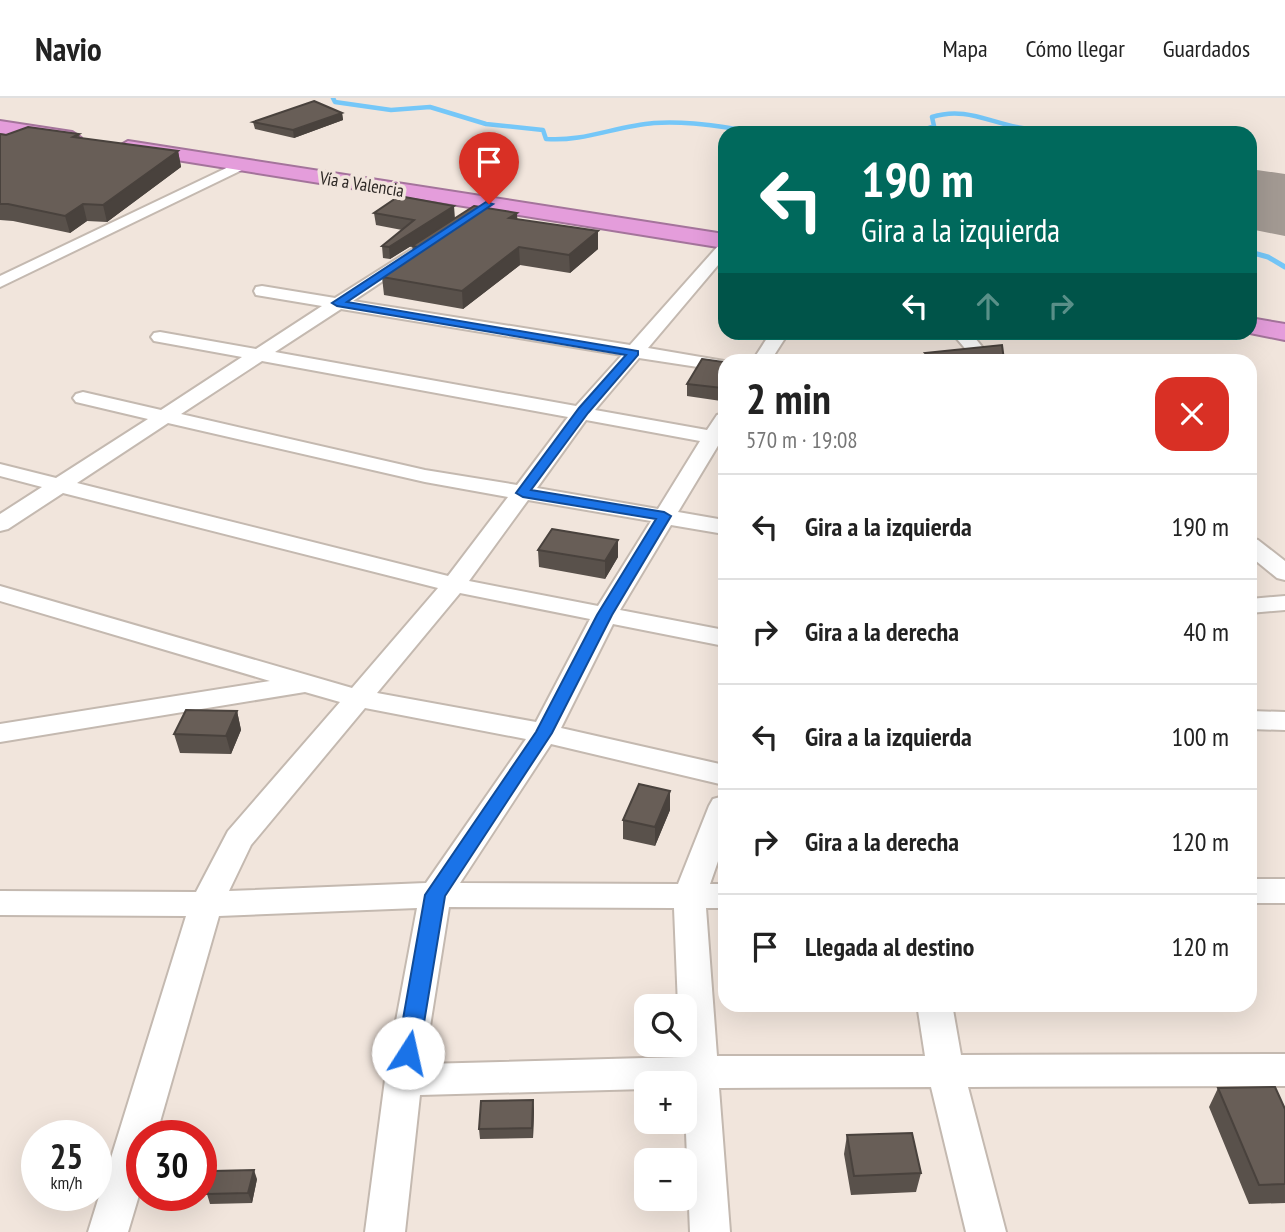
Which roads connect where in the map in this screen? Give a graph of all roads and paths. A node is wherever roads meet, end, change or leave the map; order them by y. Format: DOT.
graph roads {
  1 [pos="0,127"];
  2 [pos="241,165"];
  3 [pos="489,204"];
  4 [pos="718,240"];
  5 [pos="718,256"];
  6 [pos="0,282"];
  7 [pos="262,290"];
  8 [pos="337,303"];
  9 [pos="1257,327"];
  10 [pos="1285,332"];
  11 [pos="160,337"];
  12 [pos="967,340"];
  13 [pos="634,353"];
  14 [pos="979,354"];
  15 [pos="258,355"];
  16 [pos="718,365"];
  17 [pos="83,398"];
  18 [pos="581,413"];
  19 [pos="163,417"];
  20 [pos="718,432"];
  21 [pos="718,436"];
  22 [pos="0,470"];
  23 [pos="60,485"];
  24 [pos="523,493"];
  25 [pos="664,516"];
  26 [pos="0,524"];
  27 [pos="718,526"];
  28 [pos="1257,551"];
  29 [pos="1285,573"];
  30 [pos="454,585"];
  31 [pos="0,593"];
  32 [pos="1285,603"];
  33 [pos="1257,605"];
  34 [pos="605,615"];
  35 [pos="718,637"];
  36 [pos="306,684"];
  37 [pos="356,698"];
  38 [pos="1257,720"];
  39 [pos="1285,721"];
  40 [pos="0,733"];
  41 [pos="544,733"];
  42 [pos="718,774"];
  43 [pos="718,821"];
  44 [pos="1257,891"];
  45 [pos="1285,891"];
  46 [pos="435,895"];
  47 [pos="689,896"];
  48 [pos="718,896"];
  49 [pos="0,903"];
  50 [pos="206,904"];
  51 [pos="935,1012"];
  52 [pos="945,1069"];
  53 [pos="1285,1070"];
  54 [pos="701,1072"];
  55 [pos="403,1080"];
  56 [pos="108,1232"];
  57 [pos="385,1232"];
  58 [pos="710,1232"];
  59 [pos="986,1232"];
  1 -- 2 [label="highway, Vía a Valencia"];
  2 -- 3 [label="highway, Vía a Valencia"];
  2 -- 6 [label="street"];
  3 -- 4 [label="highway, Vía a Valencia"];
  3 -- 8 [label="street"];
  5 -- 13 [label="street"];
  7 -- 8 [label="street"];
  8 -- 13 [label="street"];
  8 -- 15 [label="street"];
  9 -- 10 [label="highway"];
  11 -- 15 [label="street"];
  12 -- 14 [label="street"];
  13 -- 16 [label="street"];
  13 -- 18 [label="street"];
  15 -- 18 [label="street"];
  15 -- 19 [label="street"];
  17 -- 19 [label="street"];
  18 -- 20 [label="street"];
  18 -- 24 [label="street"];
  19 -- 23 [label="street"];
  19 -- 24 [label="street"];
  21 -- 25 [label="street"];
  22 -- 23 [label="street"];
  23 -- 26 [label="street"];
  23 -- 30 [label="street"];
  24 -- 25 [label="street"];
  24 -- 30 [label="street"];
  25 -- 27 [label="street"];
  25 -- 34 [label="street"];
  28 -- 29 [label="street"];
  30 -- 34 [label="street"];
  30 -- 37 [label="street"];
  31 -- 36 [label="street"];
  32 -- 33 [label="street"];
  34 -- 35 [label="street"];
  34 -- 41 [label="street"];
  36 -- 37 [label="street"];
  36 -- 40 [label="street"];
  37 -- 41 [label="street"];
  37 -- 50 [label="street"];
  38 -- 39 [label="street"];
  41 -- 42 [label="street"];
  41 -- 46 [label="street"];
  43 -- 47 [label="street"];
  44 -- 45 [label="street"];
  46 -- 47 [label="street"];
  46 -- 50 [label="street"];
  46 -- 55 [label="street"];
  47 -- 48 [label="street"];
  47 -- 54 [label="street"];
  49 -- 50 [label="street"];
  50 -- 56 [label="street"];
  51 -- 52 [label="street"];
  52 -- 53 [label="street"];
  52 -- 54 [label="street"];
  52 -- 59 [label="street"];
  54 -- 55 [label="street"];
  54 -- 58 [label="street"];
  55 -- 57 [label="street"];
}
